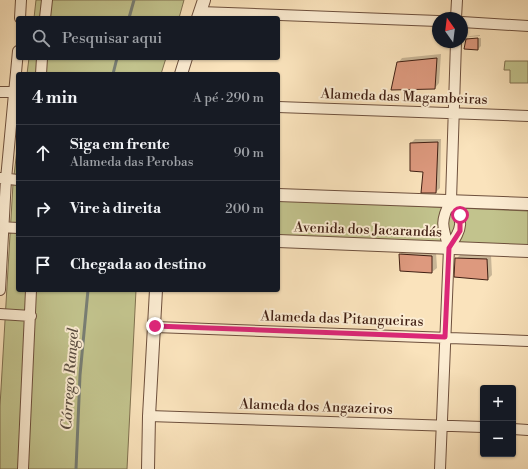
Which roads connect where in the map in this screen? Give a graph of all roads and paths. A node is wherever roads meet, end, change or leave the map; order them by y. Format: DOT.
graph roads {
  1 [pos="22,0"];
  2 [pos="47,0"];
  3 [pos="204,0"];
  4 [pos="457,0"];
  5 [pos="456,12"];
  6 [pos="199,15"];
  7 [pos="20,16"];
  8 [pos="45,16"];
  9 [pos="239,16"];
  10 [pos="280,17"];
  11 [pos="432,21"];
  12 [pos="468,22"];
  13 [pos="528,26"];
  14 [pos="456,48"];
  15 [pos="17,60"];
  16 [pos="42,60"];
  17 [pos="185,60"];
  18 [pos="16,72"];
  19 [pos="41,72"];
  20 [pos="182,72"];
  21 [pos="16,78"];
  22 [pos="0,92"];
  23 [pos="15,92"];
  24 [pos="280,107"];
  25 [pos="454,113"];
  26 [pos="528,116"];
  27 [pos="3,178"];
  28 [pos="16,180"];
  29 [pos="280,195"];
  30 [pos="452,200"];
  31 [pos="528,204"];
  32 [pos="2,227"];
  33 [pos="16,228"];
  34 [pos="280,241"];
  35 [pos="449,248"];
  36 [pos="528,251"];
  37 [pos="0,290"];
  38 [pos="31,292"];
  39 [pos="156,292"];
  40 [pos="0,314"];
  41 [pos="31,316"];
  42 [pos="155,326"];
  43 [pos="445,337"];
  44 [pos="528,341"];
  45 [pos="149,416"];
  46 [pos="442,425"];
  47 [pos="480,427"];
  48 [pos="516,429"];
  49 [pos="528,430"];
  50 [pos="23,469"];
  51 [pos="148,469"];
  52 [pos="440,469"];
  1 -- 7 [label="street"];
  2 -- 8 [label="street"];
  3 -- 6 [label="street"];
  4 -- 5 [label="street"];
  6 -- 9 [label="street"];
  10 -- 11 [label="street"];
  12 -- 13 [label="street"];
  14 -- 25 [label="street"];
  15 -- 18 [label="street"];
  16 -- 19 [label="street"];
  17 -- 20 [label="street"];
  21 -- 23 [label="street"];
  22 -- 23 [label="street"];
  23 -- 27 [label="street"];
  24 -- 25 [label="street, Alameda das Magambeiras"];
  25 -- 26 [label="street, Alameda das Magambeiras"];
  25 -- 30 [label="street"];
  27 -- 28 [label="street"];
  27 -- 32 [label="street"];
  29 -- 30 [label="street"];
  30 -- 31 [label="street"];
  30 -- 35 [label="street"];
  30 -- 35 [label="street"];
  32 -- 33 [label="street"];
  32 -- 37 [label="street"];
  34 -- 35 [label="street, Avenida dos Jacarandás"];
  35 -- 36 [label="street, Avenida dos Jacarandás"];
  35 -- 43 [label="street"];
  38 -- 41 [label="street"];
  39 -- 42 [label="street"];
  40 -- 41 [label="street"];
  41 -- 50 [label="street"];
  42 -- 43 [label="street, Alameda das Pitangueiras"];
  42 -- 45 [label="street"];
  43 -- 44 [label="street, Alameda das Pitangueiras"];
  43 -- 46 [label="street"];
  45 -- 46 [label="street, Alameda dos Angazeiros"];
  45 -- 51 [label="street"];
  46 -- 47 [label="street, Alameda dos Angazeiros"];
  46 -- 52 [label="street"];
  48 -- 49 [label="street"];
}
